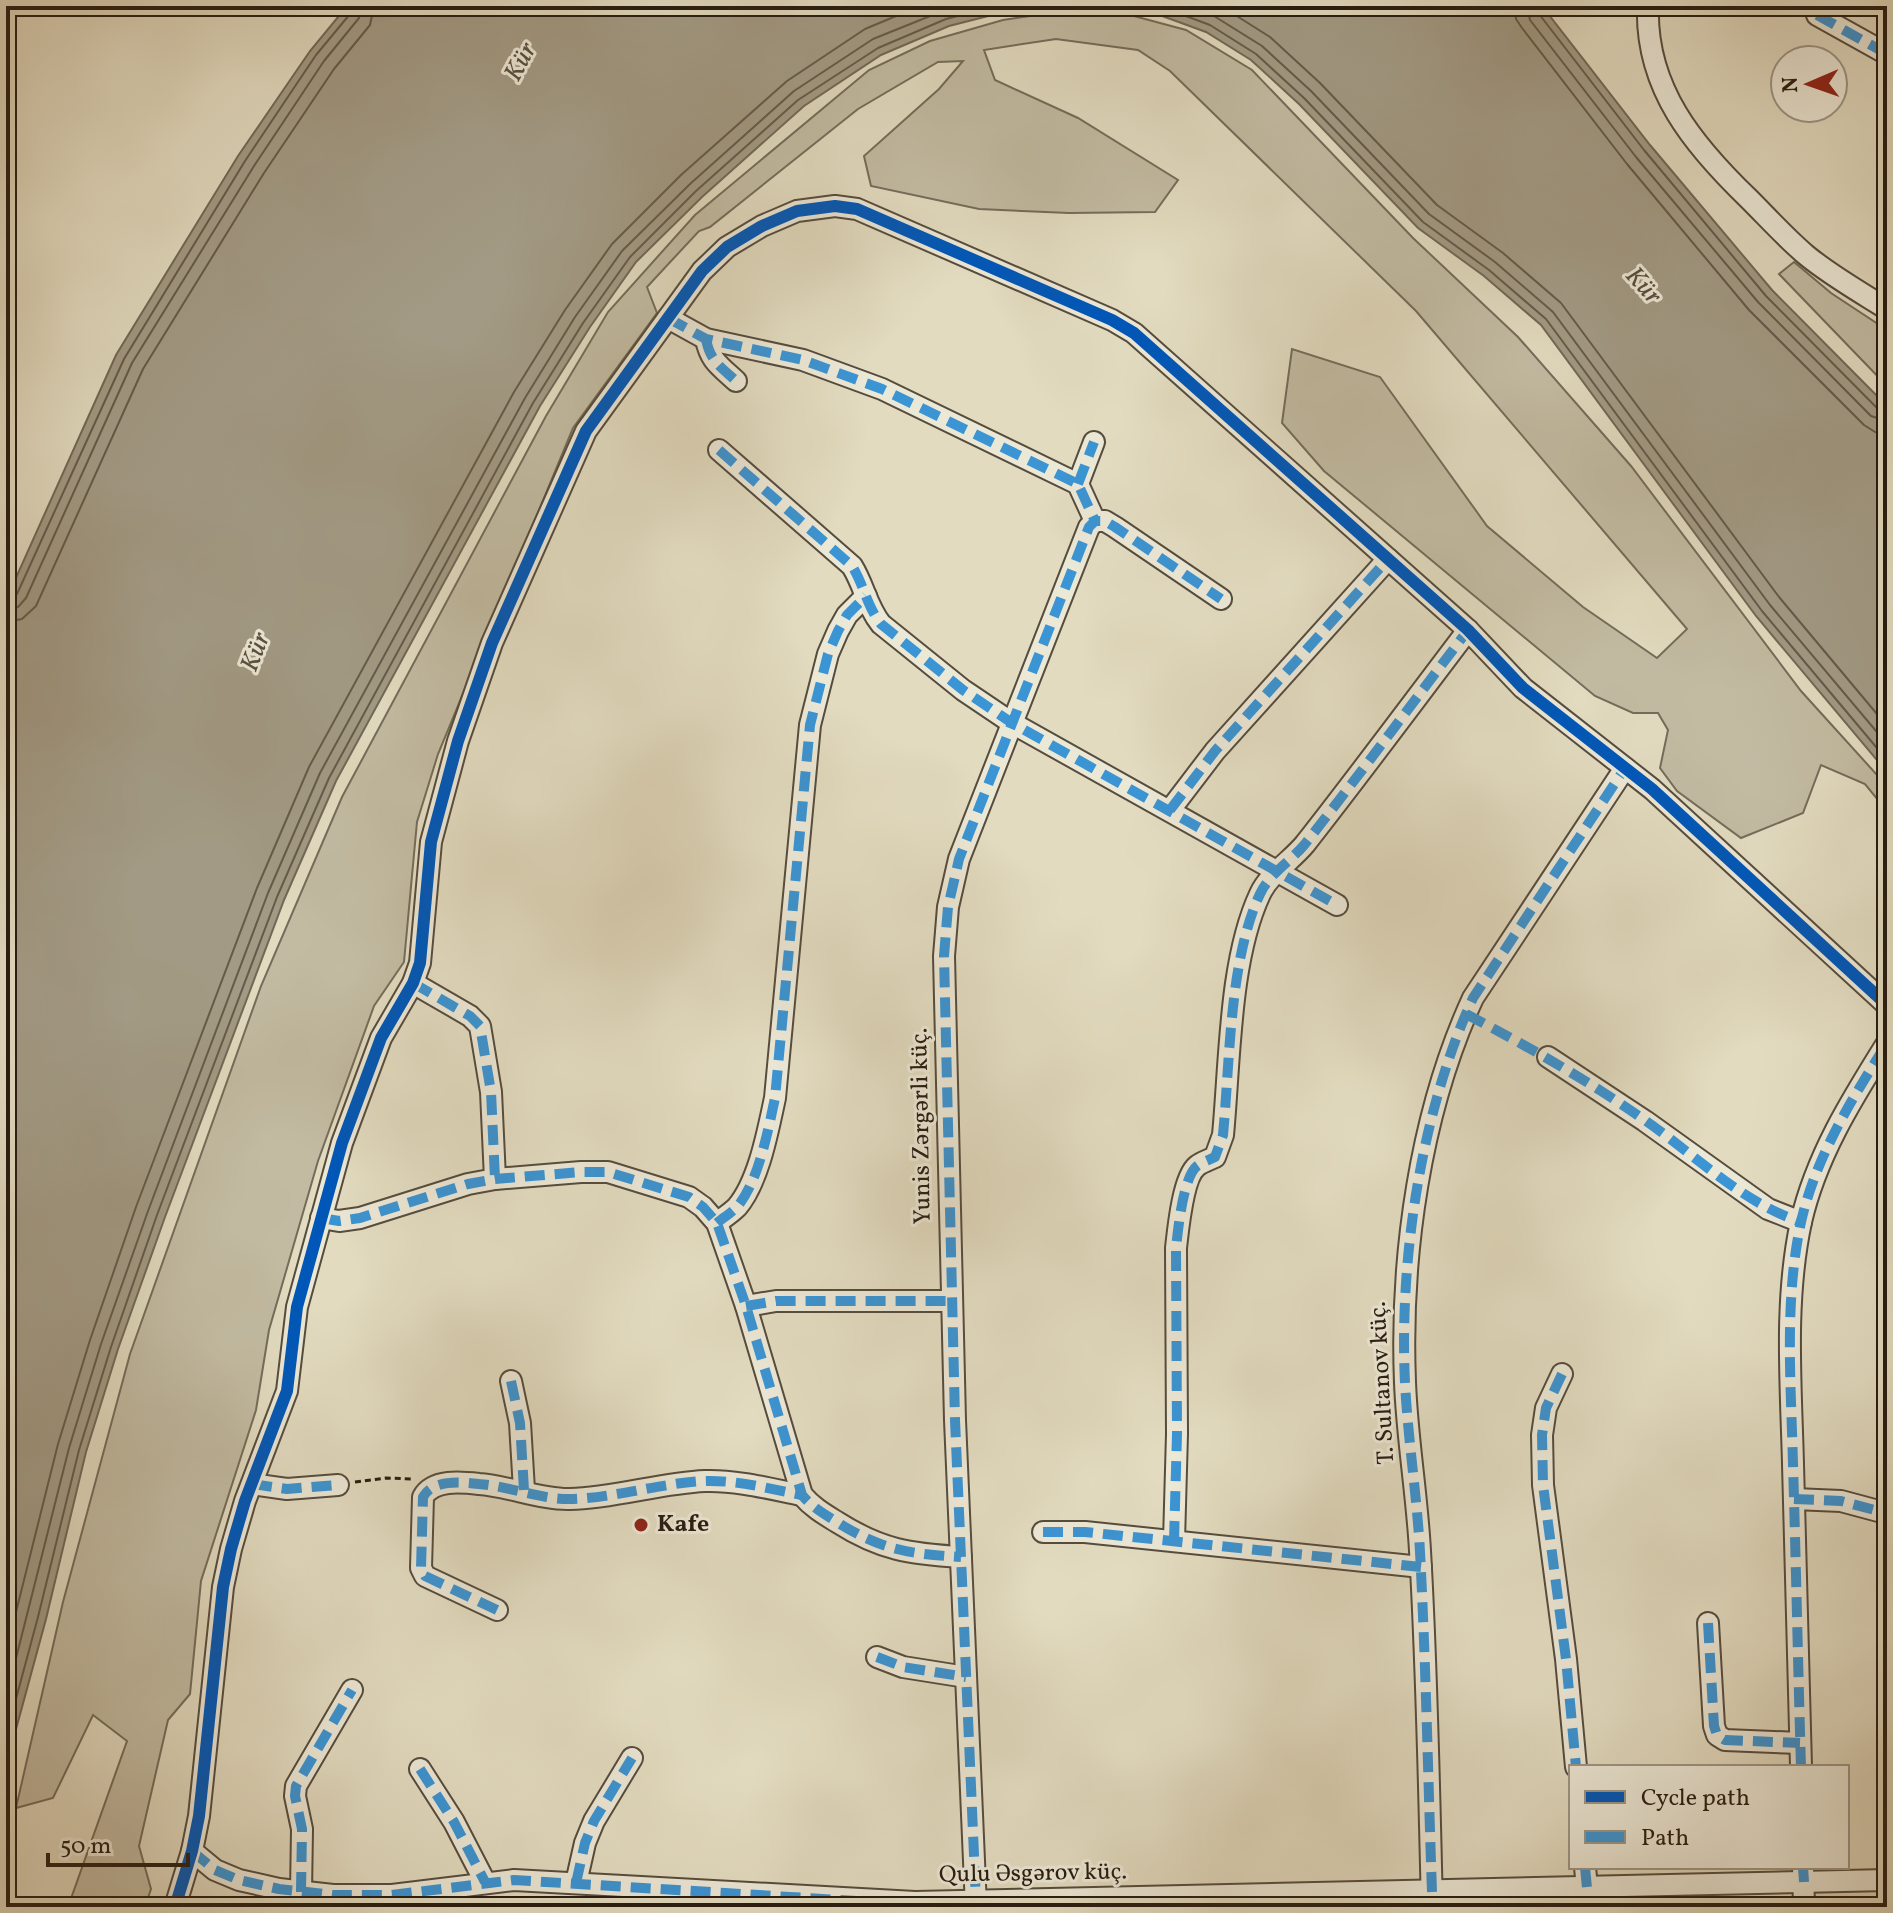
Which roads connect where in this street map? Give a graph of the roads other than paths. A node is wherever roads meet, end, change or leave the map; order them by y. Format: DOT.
graph roads {
  1 [pos="1648,6"];
  2 [pos="1817,15"];
  3 [pos="1887,54"];
  4 [pos="1887,309"];
  5 [pos="668,318"];
  6 [pos="706,339"];
  7 [pos="736,381"];
  8 [pos="1094,442"];
  9 [pos="719,450"];
  10 [pos="1078,484"];
  11 [pos="1095,521"];
  12 [pos="1388,559"];
  13 [pos="866,596"];
  14 [pos="1221,599"];
  15 [pos="1468,630"];
  16 [pos="1012,723"];
  17 [pos="1625,768"];
  18 [pos="1170,810"];
  19 [pos="1279,871"];
  20 [pos="1337,905"];
  21 [pos="413,983"];
  22 [pos="1887,1005"];
  23 [pos="1887,1043"];
  24 [pos="1548,1057"];
  25 [pos="495,1179"];
  26 [pos="321,1218"];
  27 [pos="1801,1222"];
  28 [pos="717,1223"];
  29 [pos="952,1301"];
  30 [pos="746,1306"];
  31 [pos="1562,1374"];
  32 [pos="511,1381"];
  33 [pos="252,1484"];
  34 [pos="338,1485"];
  35 [pos="524,1490"];
  36 [pos="802,1495"];
  37 [pos="1794,1499"];
  38 [pos="1887,1508"];
  39 [pos="1043,1532"];
  40 [pos="1174,1541"];
  41 [pos="961,1557"];
  42 [pos="1421,1567"];
  43 [pos="497,1610"];
  44 [pos="1708,1623"];
  45 [pos="877,1657"];
  46 [pos="966,1677"];
  47 [pos="352,1690"];
  48 [pos="1800,1743"];
  49 [pos="632,1758"];
  50 [pos="1576,1765"];
  51 [pos="1801,1765"];
  52 [pos="420,1769"];
  53 [pos="192,1851"];
  54 [pos="1585,1869"];
  55 [pos="1804,1875"];
  56 [pos="1887,1880"];
  57 [pos="485,1882"];
  58 [pos="576,1883"];
  59 [pos="1587,1888"];
  60 [pos="301,1892"];
  61 [pos="1432,1900"];
  62 [pos="368,1901"];
  63 [pos="976,1904"];
  64 [pos="175,1907"];
  65 [pos="1804,1907"];
  1 -- 4 [label="street"];
  2 -- 3 [label="street"];
  5 -- 6 [label="street"];
  5 -- 12 [label="street"];
  5 -- 21 [label="street"];
  6 -- 7 [label="street"];
  6 -- 10 [label="street"];
  8 -- 10 [label="street"];
  9 -- 13 [label="street"];
  10 -- 11 [label="street"];
  11 -- 14 [label="street"];
  11 -- 16 [label="street, Yunis Zərgərli küç."];
  12 -- 15 [label="street"];
  12 -- 18 [label="street"];
  13 -- 16 [label="street"];
  13 -- 28 [label="street"];
  15 -- 17 [label="street"];
  15 -- 19 [label="street"];
  16 -- 18 [label="street"];
  16 -- 29 [label="street, Yunis Zərgərli küç."];
  17 -- 22 [label="street"];
  17 -- 42 [label="street, T. Sultanov küç."];
  18 -- 19 [label="street"];
  19 -- 20 [label="street"];
  19 -- 40 [label="street"];
  21 -- 25 [label="street"];
  21 -- 26 [label="street"];
  23 -- 27 [label="street"];
  24 -- 27 [label="street"];
  25 -- 26 [label="street"];
  25 -- 28 [label="street"];
  26 -- 33 [label="street"];
  27 -- 37 [label="street"];
  28 -- 30 [label="street"];
  29 -- 30 [label="street"];
  29 -- 41 [label="street, Yunis Zərgərli küç."];
  30 -- 36 [label="street"];
  31 -- 50 [label="street"];
  32 -- 35 [label="street"];
  33 -- 34 [label="street"];
  33 -- 53 [label="street"];
  35 -- 36 [label="street"];
  35 -- 43 [label="street"];
  36 -- 41 [label="street"];
  37 -- 38 [label="street"];
  37 -- 48 [label="street"];
  39 -- 40 [label="street"];
  40 -- 42 [label="street"];
  41 -- 46 [label="street, Yunis Zərgərli küç."];
  42 -- 61 [label="street, T. Sultanov küç."];
  44 -- 48 [label="street"];
  45 -- 46 [label="street"];
  46 -- 63 [label="street, Yunis Zərgərli küç."];
  47 -- 60 [label="street"];
  48 -- 51 [label="street"];
  49 -- 58 [label="street"];
  52 -- 57 [label="street"];
  53 -- 60 [label="street, Qulu Əsgərov küç."];
  53 -- 64 [label="street"];
  54 -- 59 [label="street"];
  55 -- 56 [label="street, Qulu Əsgərov küç."];
  55 -- 59 [label="street, Qulu Əsgərov küç."];
  55 -- 65 [label="street"];
  57 -- 58 [label="street, Qulu Əsgərov küç."];
  57 -- 62 [label="street, Qulu Əsgərov küç."];
  58 -- 63 [label="street, Qulu Əsgərov küç."];
  59 -- 61 [label="street, Qulu Əsgərov küç."];
  60 -- 62 [label="street, Qulu Əsgərov küç."];
  61 -- 63 [label="street, Qulu Əsgərov küç."];
}
